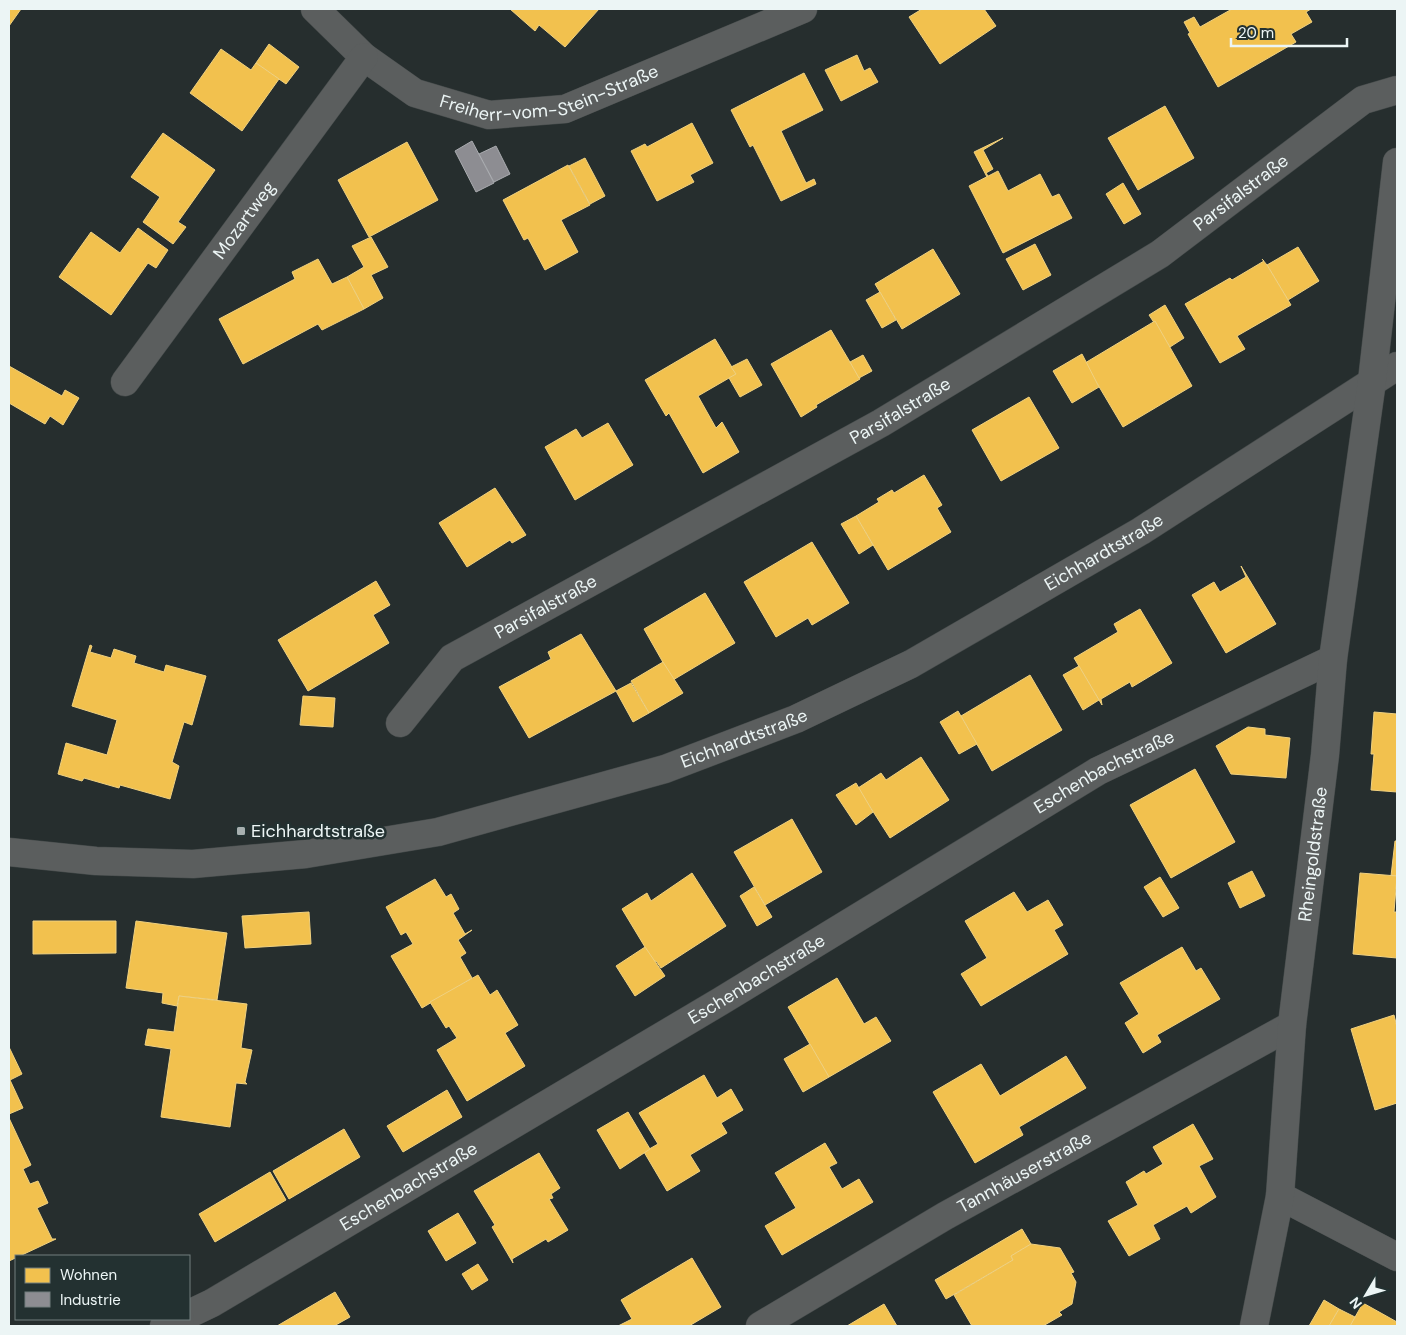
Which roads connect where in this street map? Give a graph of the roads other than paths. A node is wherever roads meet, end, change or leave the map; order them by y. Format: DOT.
graph roads {
  1 [pos="315,9"];
  2 [pos="803,9"];
  3 [pos="364,57"];
  4 [pos="1397,90"];
  5 [pos="1397,162"];
  6 [pos="1393,207"];
  7 [pos="1397,275"];
  8 [pos="1397,366"];
  9 [pos="1372,381"];
  10 [pos="125,382"];
  11 [pos="1333,659"];
  12 [pos="400,723"];
  13 [pos="9,852"];
  14 [pos="1292,1025"];
  15 [pos="1280,1196"];
  16 [pos="1397,1257"];
  17 [pos="190,1314"];
  18 [pos="178,1320"];
  19 [pos="164,1326"];
  20 [pos="760,1326"];
  21 [pos="1254,1326"];
  1 -- 3 [label="street, Freiherr-vom-Stein-Straße"];
  2 -- 3 [label="street, Freiherr-vom-Stein-Straße"];
  3 -- 10 [label="street, Mozartweg"];
  4 -- 12 [label="street, Parsifalstraße"];
  5 -- 6 [label="street"];
  6 -- 7 [label="street"];
  6 -- 9 [label="street, Rheingoldstraße"];
  8 -- 9 [label="street, Eichhardtstraße"];
  9 -- 11 [label="street, Rheingoldstraße"];
  9 -- 13 [label="street, Eichhardtstraße"];
  11 -- 14 [label="street, Rheingoldstraße"];
  11 -- 17 [label="street, Eschenbachstraße"];
  14 -- 15 [label="street, Rheingoldstraße"];
  14 -- 20 [label="street, Tannhäuserstraße"];
  15 -- 16 [label="street"];
  15 -- 21 [label="street, Rheingoldstraße"];
  18 -- 19 [label="street"];
}
